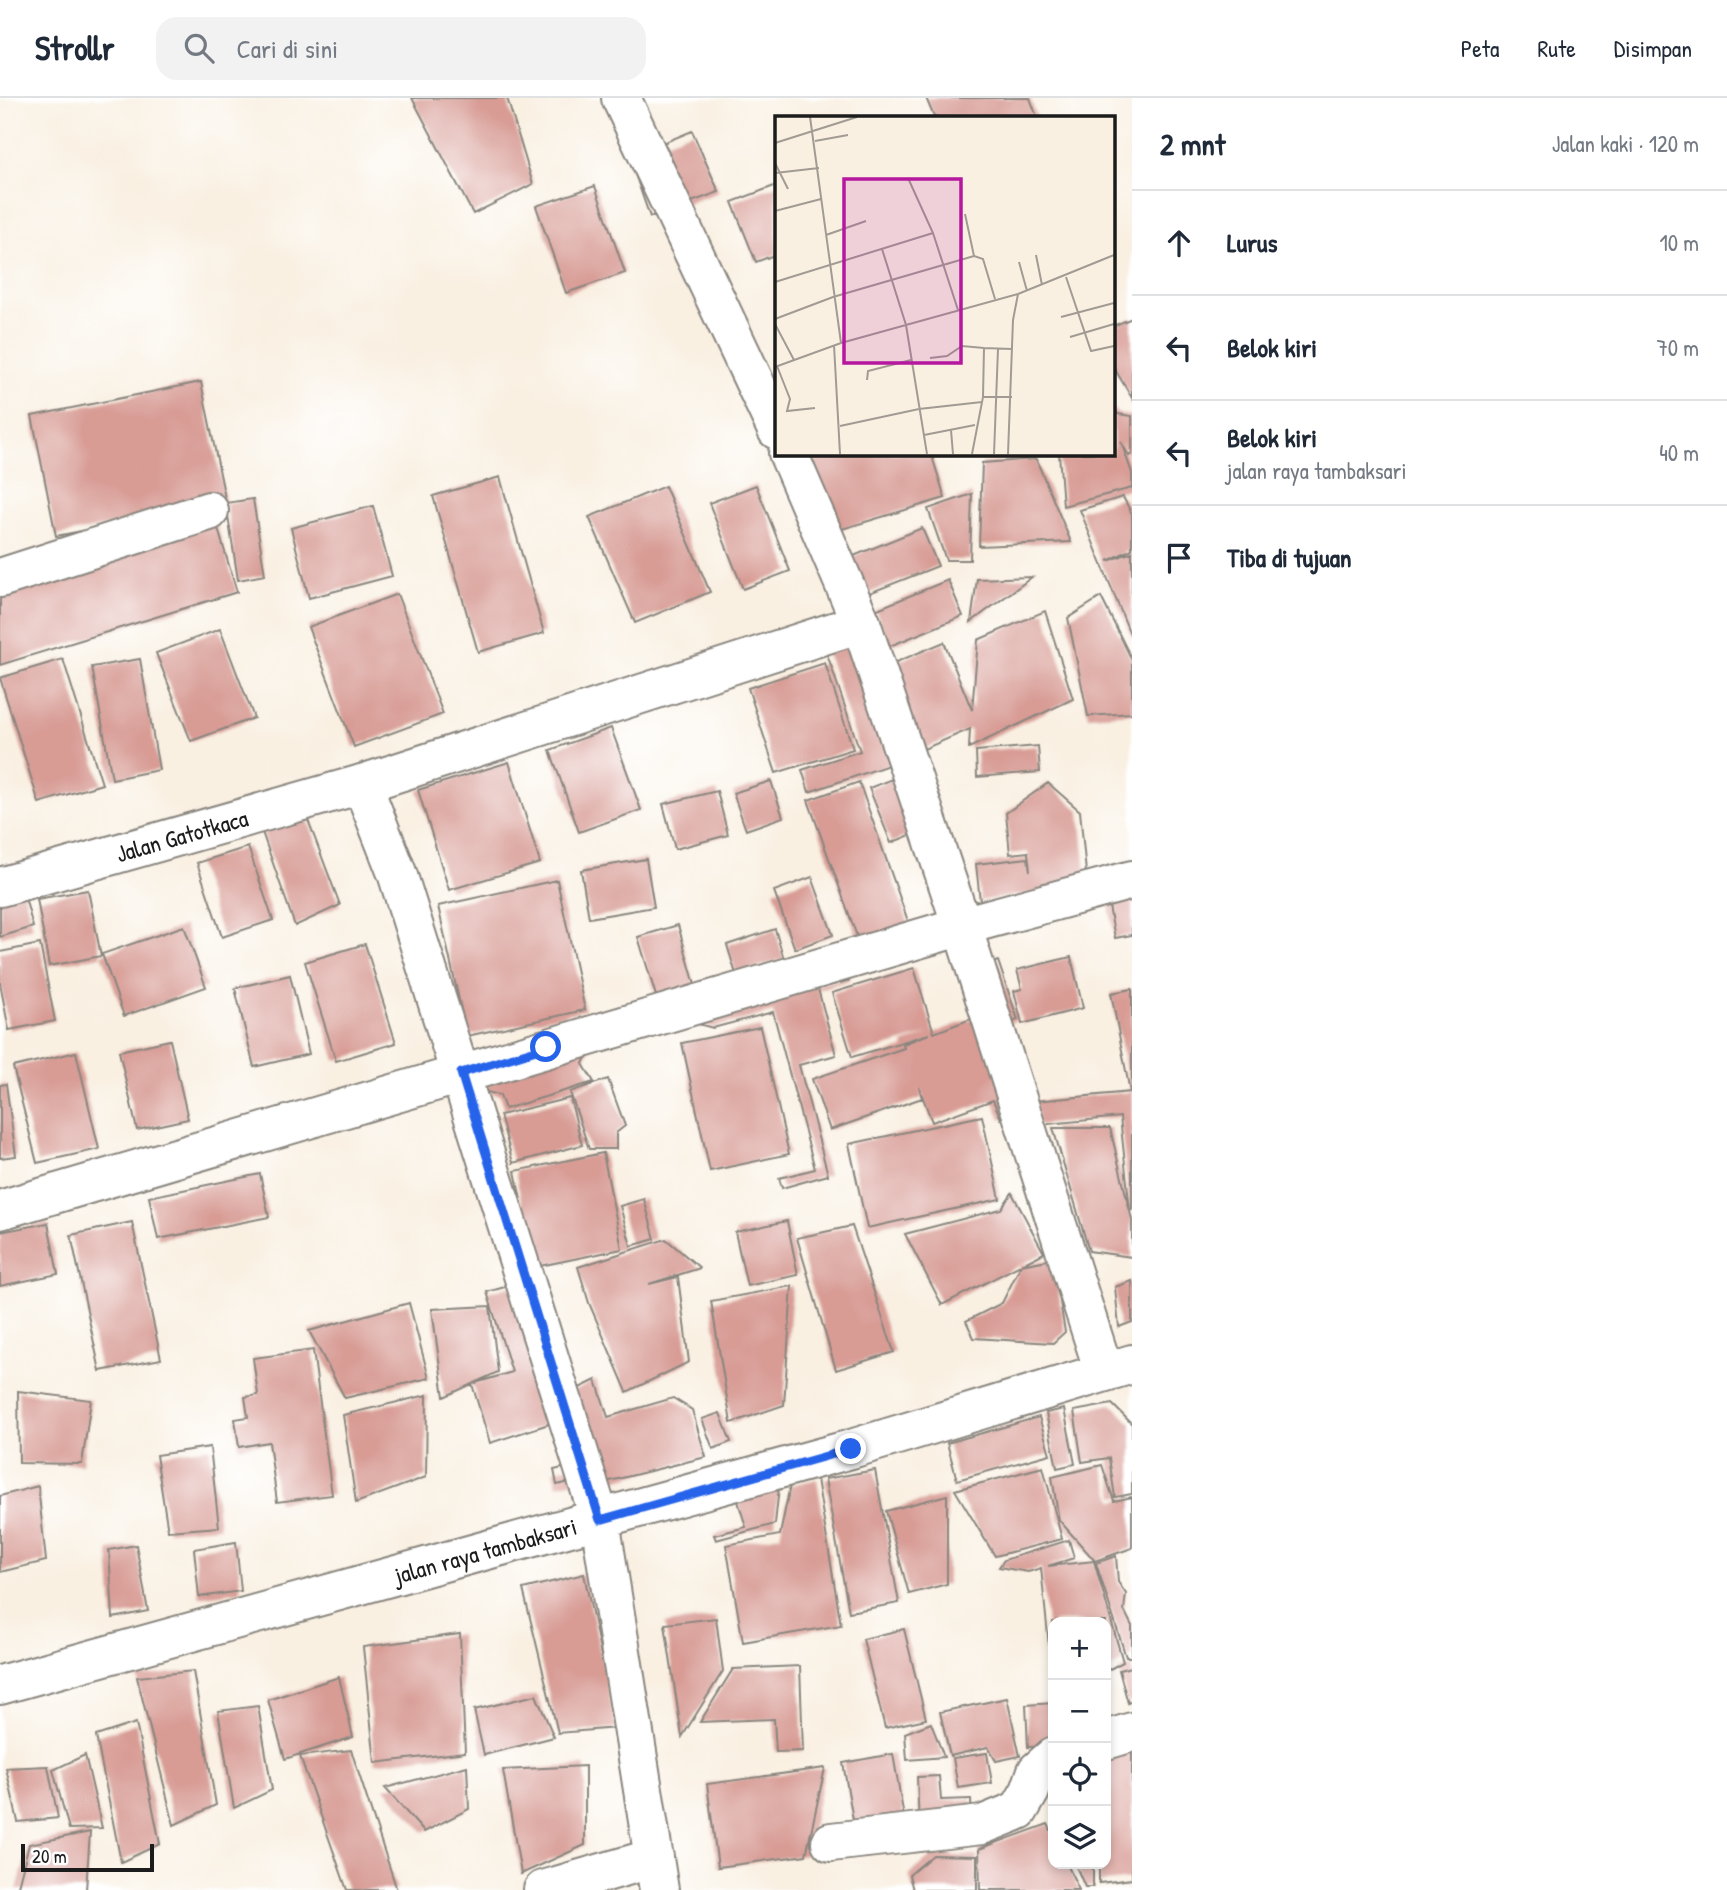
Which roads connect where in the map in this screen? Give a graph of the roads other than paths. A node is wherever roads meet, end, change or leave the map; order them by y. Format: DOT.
graph roads {
  1 [pos="621,98"];
  2 [pos="775,426"];
  3 [pos="789,455"];
  4 [pos="209,511"];
  5 [pos="0,578"];
  6 [pos="861,623"];
  7 [pos="362,784"];
  8 [pos="1132,880"];
  9 [pos="0,887"];
  10 [pos="962,926"];
  11 [pos="461,1073"];
  12 [pos="0,1210"];
  13 [pos="1118,1368"];
  14 [pos="600,1520"];
  15 [pos="0,1685"];
  16 [pos="1132,1732"];
  17 [pos="1111,1738"];
  18 [pos="1048,1762"];
  19 [pos="831,1842"];
  20 [pos="656,1874"];
  21 [pos="543,1890"];
  1 -- 2 [label="street"];
  3 -- 6 [label="street"];
  4 -- 5 [label="street"];
  6 -- 7 [label="street, Jalan Gatotkaca"];
  6 -- 10 [label="street"];
  7 -- 9 [label="street, Jalan Gatotkaca"];
  7 -- 11 [label="street"];
  8 -- 10 [label="street"];
  10 -- 11 [label="street"];
  10 -- 13 [label="street"];
  11 -- 12 [label="street"];
  11 -- 14 [label="street"];
  13 -- 14 [label="street, jalan raya tambaksari"];
  14 -- 15 [label="street, jalan raya tambaksari"];
  14 -- 20 [label="street"];
  16 -- 17 [label="street"];
  18 -- 19 [label="street"];
  20 -- 21 [label="street"];
}
